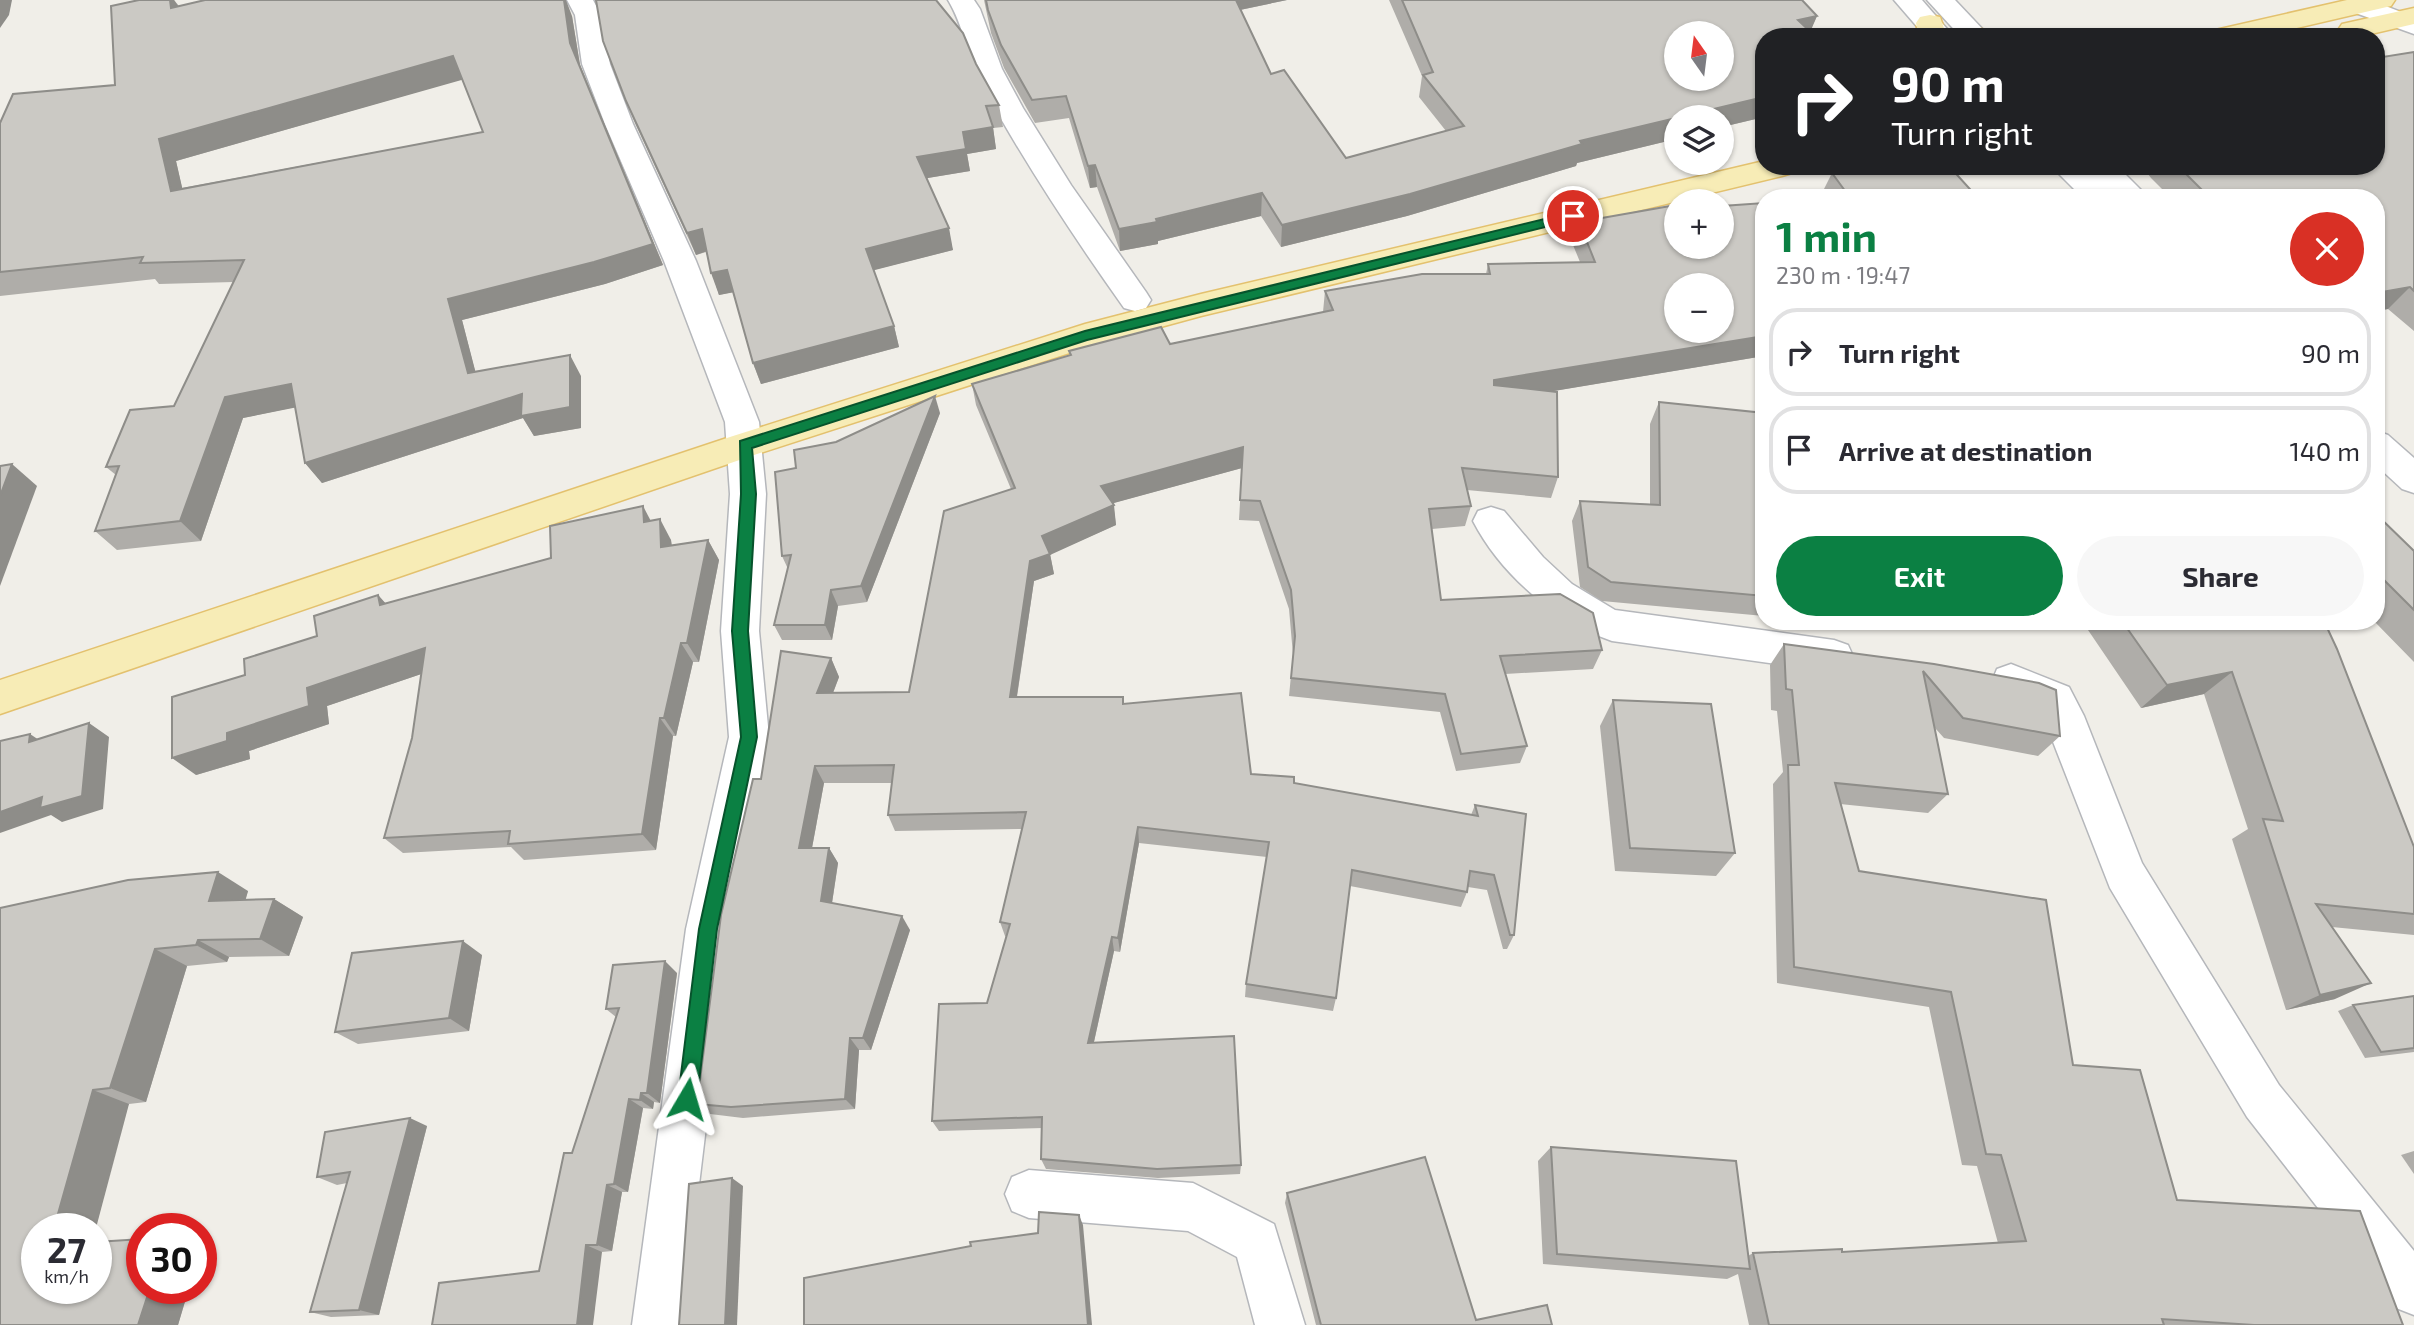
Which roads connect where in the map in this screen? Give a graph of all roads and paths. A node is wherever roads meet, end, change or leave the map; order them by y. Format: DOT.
graph roads {
  1 [pos="580,0"];
  2 [pos="961,0"];
  3 [pos="1907,0"];
  4 [pos="2393,13"];
  5 [pos="1936,24"];
  6 [pos="2286,28"];
  7 [pos="2349,28"];
  8 [pos="1755,152"];
  9 [pos="1734,157"];
  10 [pos="1755,172"];
  11 [pos="1664,173"];
  12 [pos="2076,175"];
  13 [pos="2109,175"];
  14 [pos="2092,189"];
  15 [pos="2124,189"];
  16 [pos="1135,300"];
  17 [pos="743,433"];
  18 [pos="2385,452"];
  19 [pos="2414,479"];
  20 [pos="1490,521"];
  21 [pos="1870,661"];
  22 [pos="0,669"];
  23 [pos="1979,676"];
  24 [pos="0,697"];
  25 [pos="1029,1194"];
  26 [pos="2414,1290"];
  27 [pos="657,1325"];
  28 [pos="1280,1325"];
  1 -- 17 [label="street"];
  2 -- 16 [label="street"];
  3 -- 5 [label="street"];
  4 -- 6 [label="main road"];
  4 -- 7 [label="main road"];
  8 -- 9 [label="main road"];
  10 -- 17 [label="main road"];
  11 -- 16 [label="main road"];
  12 -- 14 [label="street"];
  13 -- 15 [label="street"];
  16 -- 17 [label="main road"];
  17 -- 22 [label="main road"];
  17 -- 24 [label="main road"];
  17 -- 27 [label="street"];
  18 -- 19 [label="street"];
  20 -- 21 [label="street"];
  23 -- 26 [label="street"];
  25 -- 28 [label="street"];
}
